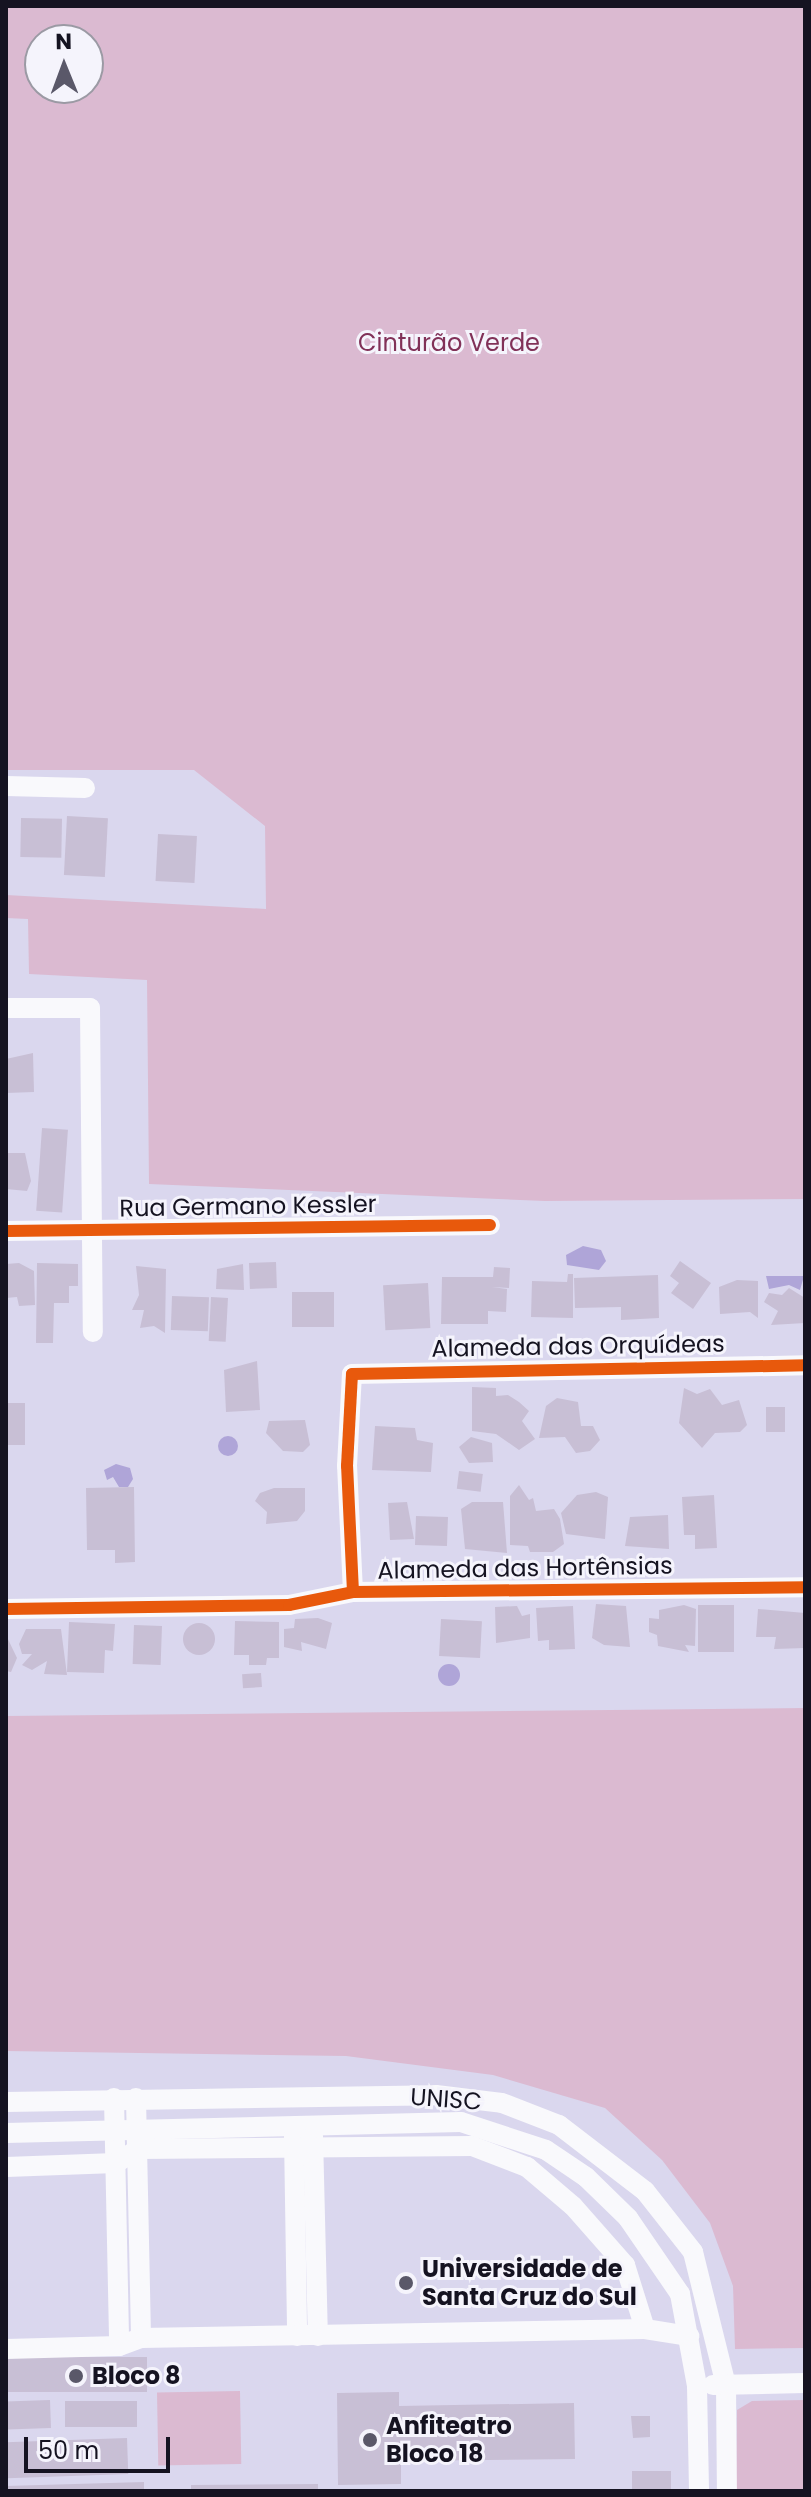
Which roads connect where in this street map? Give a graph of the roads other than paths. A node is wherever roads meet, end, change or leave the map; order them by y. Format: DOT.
graph roads {
  1 [pos="6,786"];
  2 [pos="85,788"];
  3 [pos="6,1008"];
  4 [pos="490,1225"];
  5 [pos="6,1231"];
  6 [pos="91,1231"];
  7 [pos="93,1332"];
  8 [pos="805,1365"];
  9 [pos="805,1587"];
  10 [pos="353,1592"];
  11 [pos="6,1609"];
  12 [pos="303,2097"];
  13 [pos="114,2098"];
  14 [pos="136,2098"];
  15 [pos="6,2102"];
  16 [pos="114,2130"];
  17 [pos="6,2133"];
  18 [pos="304,2137"];
  19 [pos="137,2139"];
  20 [pos="116,2163"];
  21 [pos="6,2167"];
  22 [pos="138,2192"];
  23 [pos="117,2200"];
  24 [pos="139,2230"];
  25 [pos="118,2238"];
  26 [pos="140,2267"];
  27 [pos="118,2277"];
  28 [pos="140,2303"];
  29 [pos="118,2314"];
  30 [pos="645,2329"];
  31 [pos="297,2336"];
  32 [pos="318,2336"];
  33 [pos="689,2336"];
  34 [pos="141,2338"];
  35 [pos="119,2346"];
  36 [pos="6,2349"];
  37 [pos="805,2383"];
  38 [pos="726,2385"];
  39 [pos="697,2386"];
  40 [pos="699,2491"];
  41 [pos="727,2491"];
  1 -- 2 [label="street"];
  3 -- 6 [label="street"];
  4 -- 6 [label="street, Rua Germano Kessler"];
  5 -- 6 [label="street, Rua Germano Kessler"];
  6 -- 7 [label="street"];
  8 -- 10 [label="street, Alameda das Orquídeas"];
  9 -- 10 [label="street, Alameda das Hortênsias"];
  10 -- 11 [label="street, Alameda das Hortênsias"];
  12 -- 14 [label="street, UNISC"];
  12 -- 18 [label="street"];
  12 -- 38 [label="street, UNISC"];
  13 -- 14 [label="street, UNISC"];
  13 -- 15 [label="street, UNISC"];
  13 -- 16 [label="street"];
  14 -- 19 [label="street"];
  16 -- 17 [label="street, UNISC"];
  16 -- 19 [label="street, UNISC"];
  16 -- 20 [label="street"];
  18 -- 19 [label="street, UNISC"];
  18 -- 30 [label="street"];
  18 -- 31 [label="street"];
  18 -- 32 [label="street"];
  18 -- 33 [label="street, UNISC"];
  19 -- 20 [label="street"];
  19 -- 22 [label="street"];
  20 -- 21 [label="street"];
  20 -- 23 [label="street"];
  22 -- 23 [label="street"];
  22 -- 24 [label="street"];
  23 -- 25 [label="street"];
  24 -- 25 [label="street"];
  24 -- 26 [label="street"];
  25 -- 27 [label="street"];
  26 -- 27 [label="street"];
  26 -- 28 [label="street"];
  27 -- 29 [label="street"];
  28 -- 29 [label="street"];
  28 -- 34 [label="street"];
  29 -- 35 [label="street"];
  30 -- 32 [label="street"];
  30 -- 33 [label="street"];
  31 -- 32 [label="street"];
  31 -- 34 [label="street"];
  33 -- 39 [label="street, UNISC"];
  34 -- 35 [label="street"];
  35 -- 36 [label="street"];
  37 -- 38 [label="street"];
  38 -- 39 [label="street"];
  38 -- 41 [label="street, UNISC"];
  39 -- 40 [label="street, UNISC"];
}
